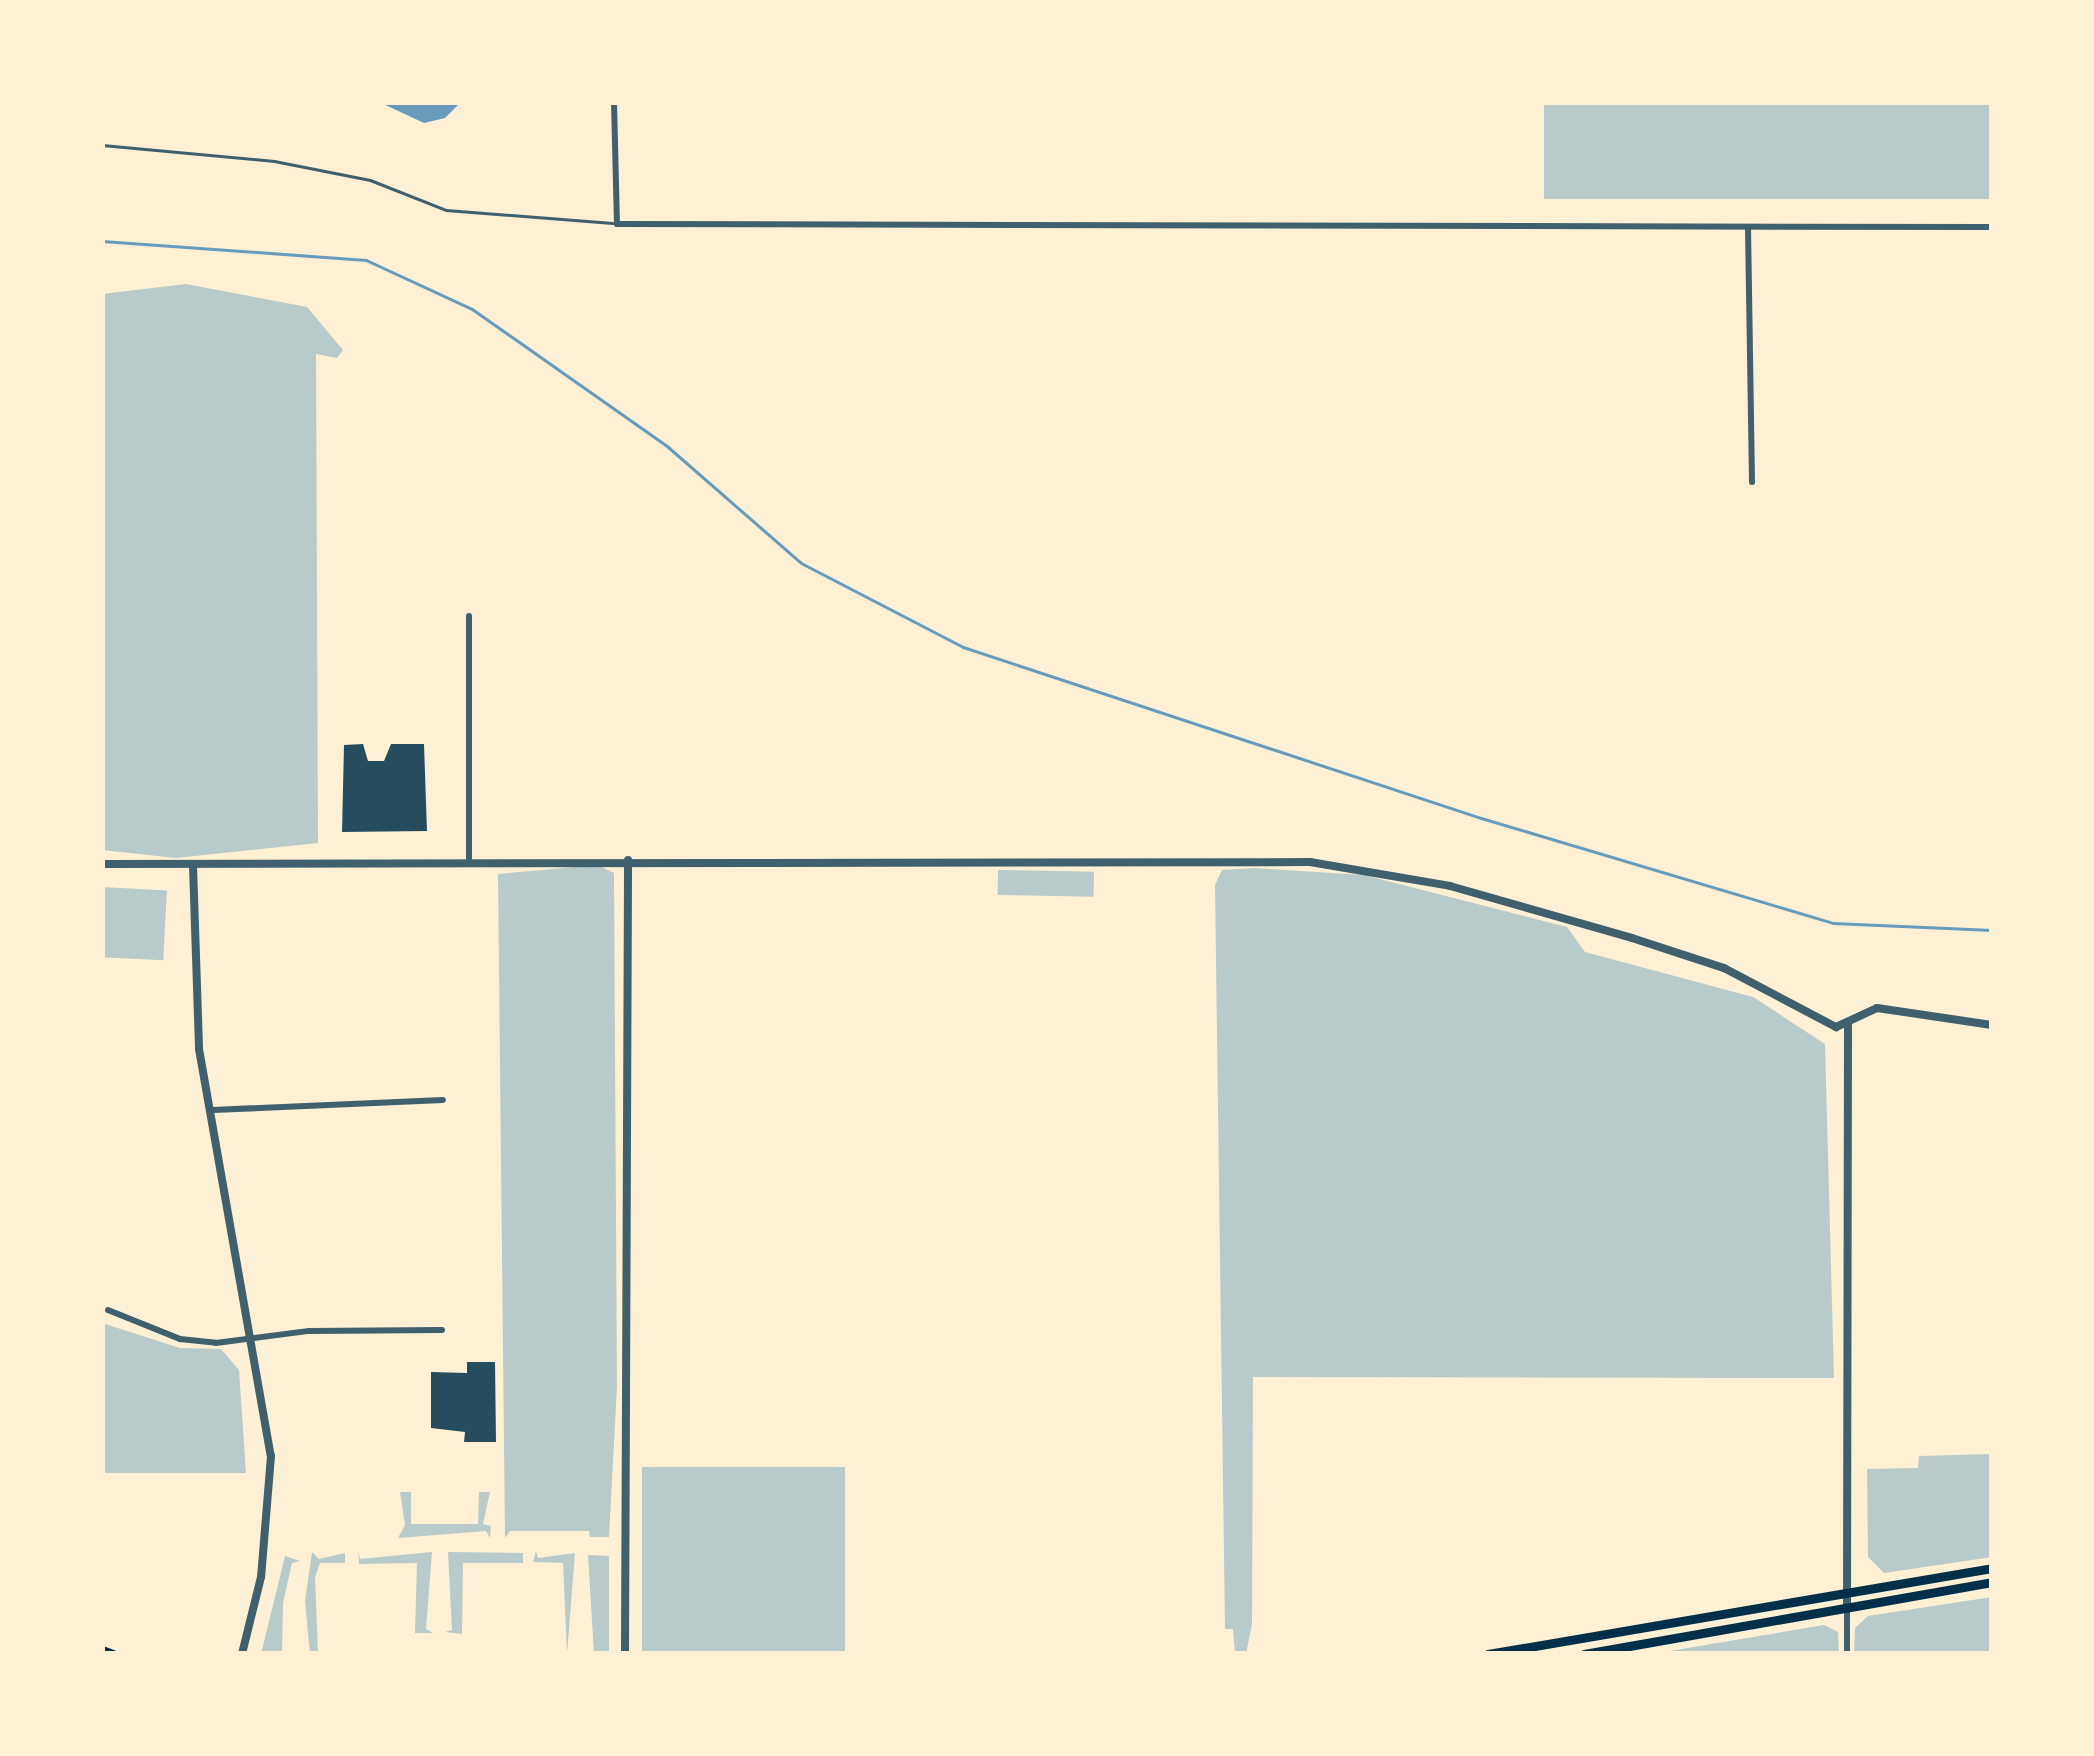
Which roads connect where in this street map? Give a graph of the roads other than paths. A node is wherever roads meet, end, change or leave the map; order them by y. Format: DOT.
graph roads {
  1 [pos="614,102"];
  2 [pos="102,145"];
  3 [pos="617,224"];
  4 [pos="1748,227"];
  5 [pos="1992,227"];
  6 [pos="1752,482"];
  7 [pos="470,616"];
  8 [pos="470,859"];
  9 [pos="628,860"];
  10 [pos="102,865"];
  11 [pos="193,866"];
  12 [pos="1992,1024"];
  13 [pos="1848,1026"];
  14 [pos="443,1100"];
  15 [pos="213,1110"];
  16 [pos="108,1310"];
  17 [pos="442,1330"];
  18 [pos="256,1339"];
  19 [pos="1992,1568"];
  20 [pos="1992,1582"];
  21 [pos="1847,1592"];
  22 [pos="1846,1605"];
  23 [pos="1546,1643"];
  24 [pos="102,1650"];
  25 [pos="112,1654"];
  26 [pos="242,1654"];
  27 [pos="625,1654"];
  28 [pos="1488,1654"];
  29 [pos="1534,1654"];
  30 [pos="1585,1654"];
  31 [pos="1846,1654"];
  1 -- 3 [label="street"];
  2 -- 3 [label="lane"];
  3 -- 4 [label="street"];
  4 -- 5 [label="street"];
  4 -- 6 [label="street"];
  7 -- 8 [label="street"];
  8 -- 9 [label="street"];
  8 -- 11 [label="street"];
  9 -- 13 [label="street"];
  9 -- 27 [label="street"];
  10 -- 11 [label="street"];
  11 -- 15 [label="street"];
  12 -- 13 [label="street"];
  13 -- 21 [label="street"];
  14 -- 15 [label="street"];
  15 -- 18 [label="street"];
  16 -- 18 [label="street"];
  17 -- 18 [label="street"];
  18 -- 26 [label="street"];
  19 -- 21 [label="main road"];
  20 -- 22 [label="main road"];
  21 -- 22 [label="street"];
  21 -- 23 [label="main road"];
  22 -- 30 [label="main road"];
  22 -- 31 [label="street"];
  23 -- 28 [label="main road"];
  23 -- 29 [label="main road"];
  24 -- 25 [label="main road"];
}
